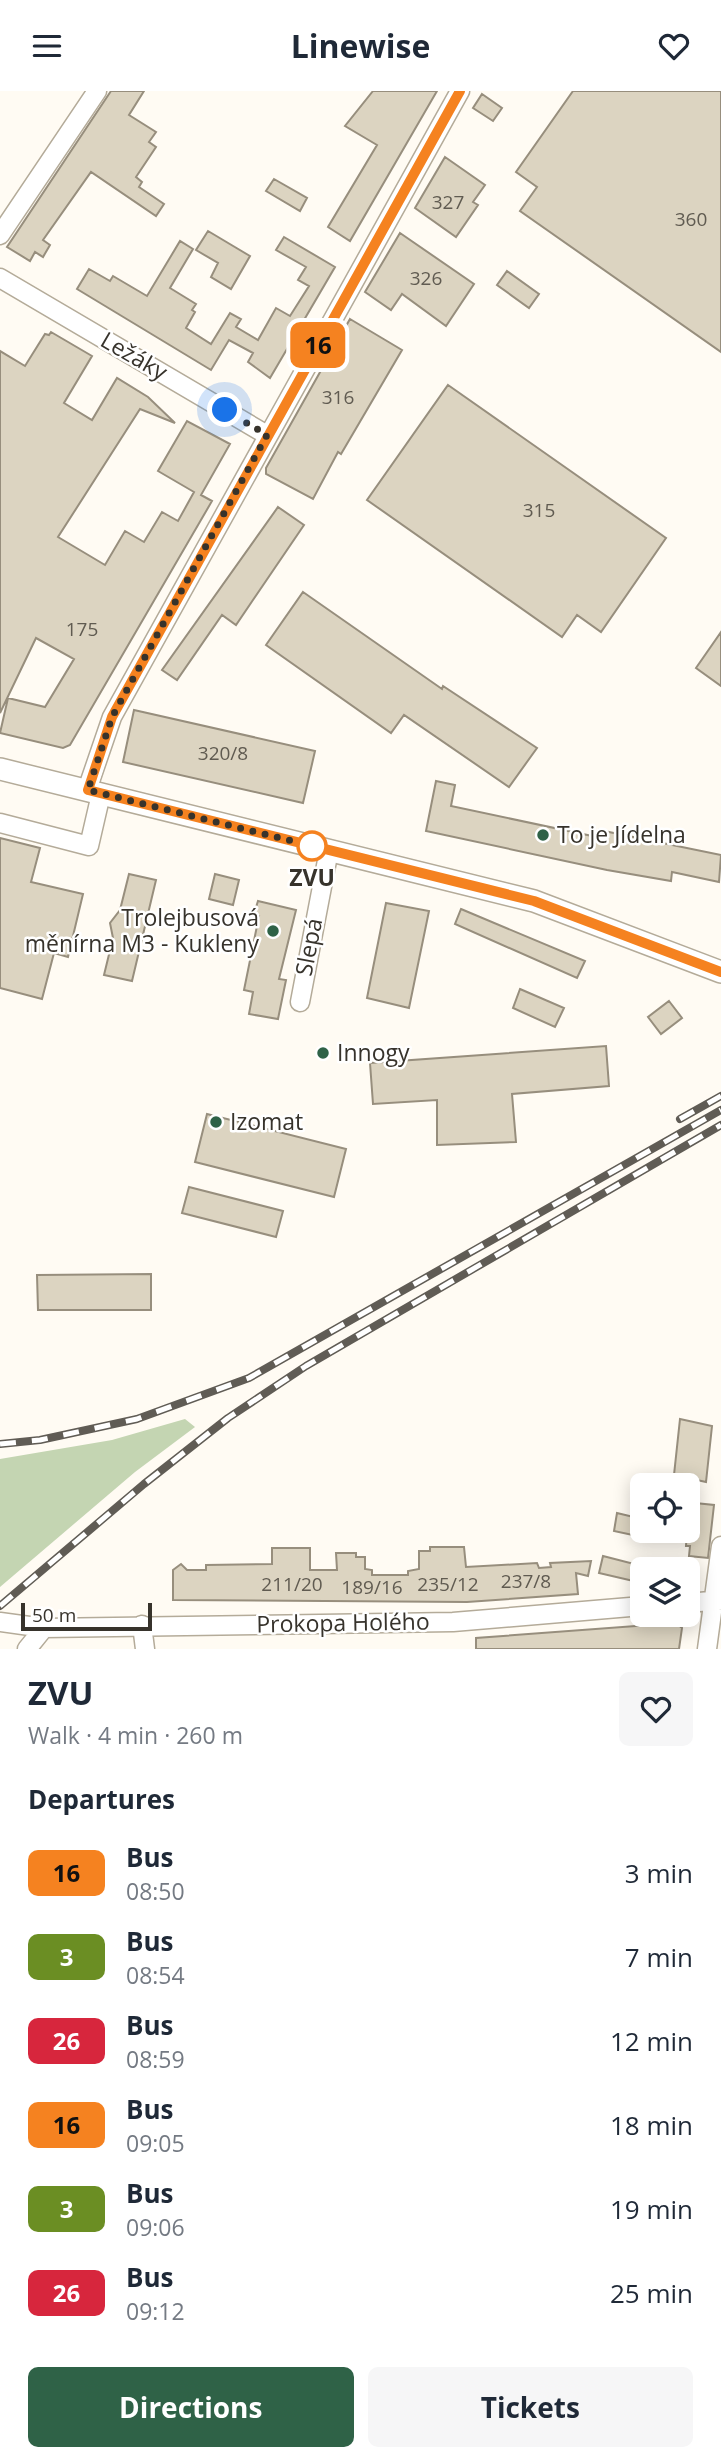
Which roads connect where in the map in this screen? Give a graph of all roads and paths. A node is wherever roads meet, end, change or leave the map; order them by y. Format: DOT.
graph roads {
  1 [pos="97,91"];
  2 [pos="460,91"];
  3 [pos="0,235"];
  4 [pos="0,278"];
  5 [pos="267,435"];
  6 [pos="0,769"];
  7 [pos="94,792"];
  8 [pos="0,823"];
  9 [pos="330,850"];
  10 [pos="721,972"];
  11 [pos="300,1002"];
  12 [pos="721,1546"];
  13 [pos="718,1600"];
  14 [pos="700,1602"];
  15 [pos="630,1608"];
  16 [pos="0,1622"];
  17 [pos="142,1625"];
  18 [pos="44,1628"];
  19 [pos="27,1649"];
  20 [pos="145,1649"];
  21 [pos="707,1649"];
  1 -- 3 [label="street"];
  2 -- 5 [label="street"];
  4 -- 5 [label="street, Ležáky"];
  5 -- 7 [label="street"];
  6 -- 7 [label="street"];
  7 -- 8 [label="street"];
  7 -- 9 [label="street"];
  9 -- 10 [label="street"];
  9 -- 11 [label="street, Slepá"];
  12 -- 13 [label="street"];
  13 -- 14 [label="street"];
  13 -- 21 [label="street"];
  15 -- 17 [label="street, Prokopa Holého"];
  16 -- 18 [label="street, Prokopa Holého"];
  17 -- 18 [label="street, Prokopa Holého"];
  17 -- 20 [label="street"];
  18 -- 19 [label="street"];
}
